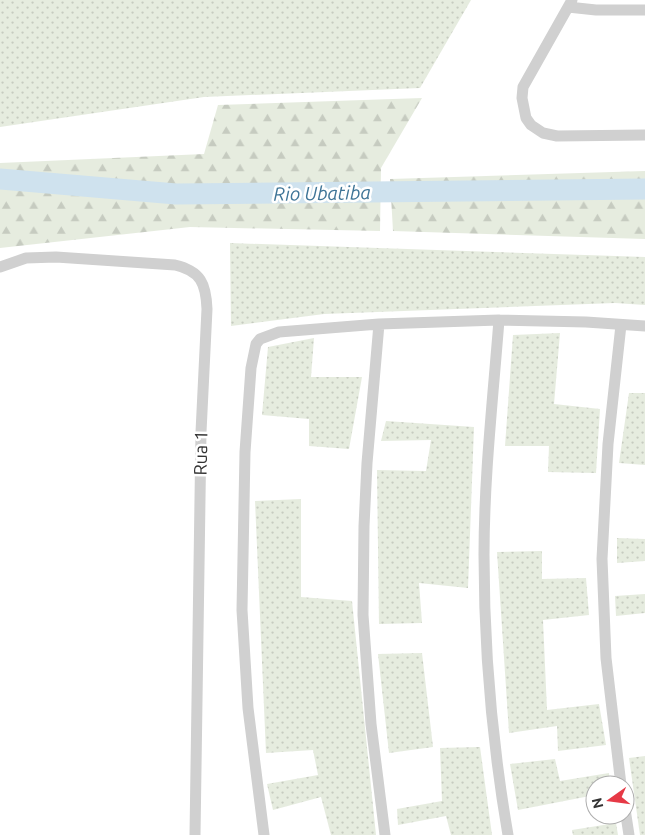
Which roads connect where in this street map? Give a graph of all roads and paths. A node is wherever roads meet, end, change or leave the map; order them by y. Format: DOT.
graph roads {
  1 [pos="570,4"];
  2 [pos="645,10"];
  3 [pos="645,135"];
  4 [pos="0,267"];
  5 [pos="499,320"];
  6 [pos="379,324"];
  7 [pos="621,325"];
  8 [pos="645,326"];
  9 [pos="620,775"];
  10 [pos="195,835"];
  11 [pos="264,835"];
  12 [pos="385,835"];
  13 [pos="508,835"];
  1 -- 2 [label="street"];
  1 -- 3 [label="street"];
  4 -- 10 [label="street, Rua 1"];
  5 -- 6 [label="street"];
  5 -- 7 [label="street"];
  5 -- 13 [label="street"];
  6 -- 11 [label="street"];
  6 -- 12 [label="street"];
  7 -- 8 [label="street"];
  7 -- 9 [label="street"];
}
